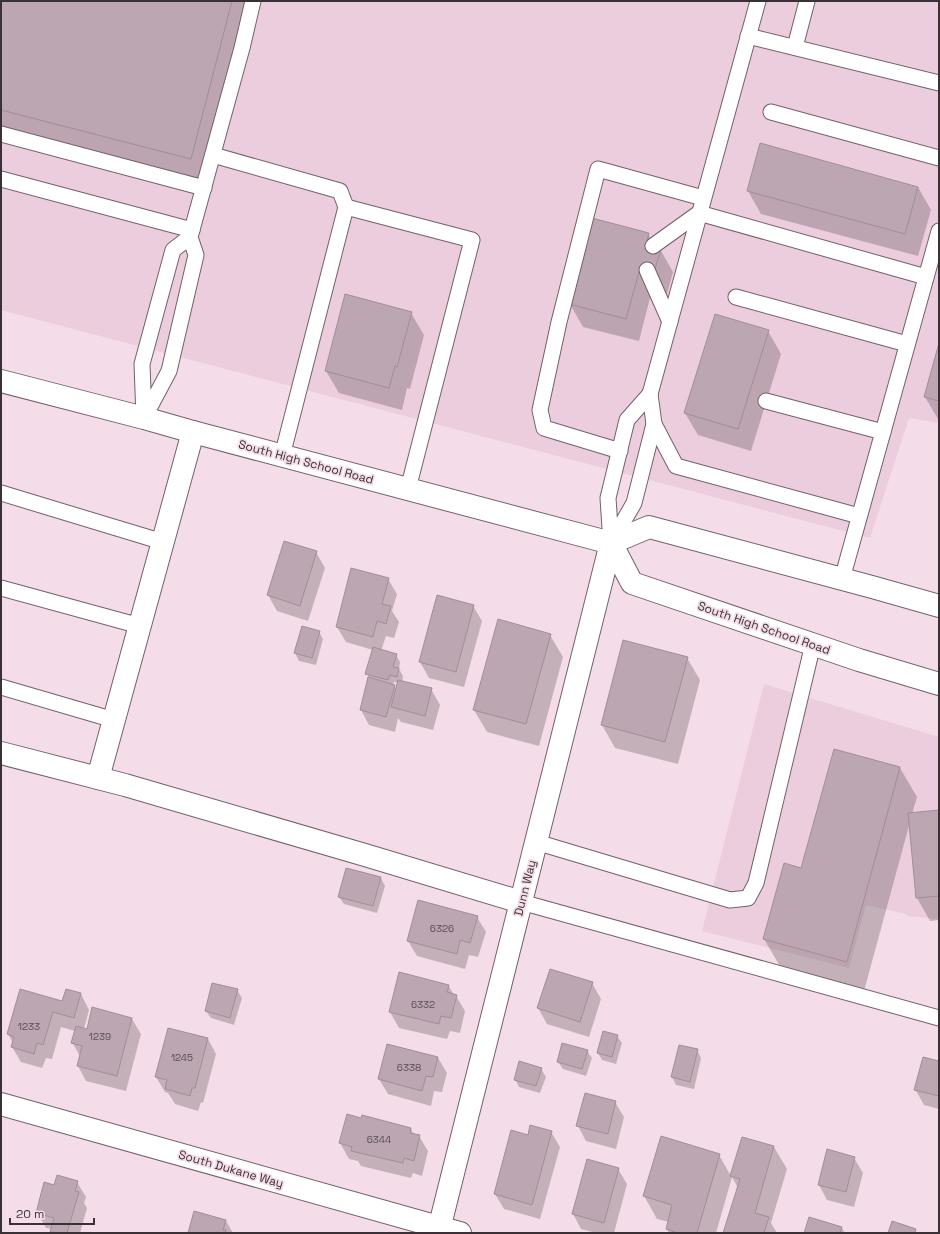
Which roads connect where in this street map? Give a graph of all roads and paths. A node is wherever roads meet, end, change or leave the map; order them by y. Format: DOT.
graph roads {
  1 [pos="253,1"];
  2 [pos="758,1"];
  3 [pos="807,1"];
  4 [pos="748,36"];
  5 [pos="795,48"];
  6 [pos="939,83"];
  7 [pos="771,112"];
  8 [pos="1,134"];
  9 [pos="213,155"];
  10 [pos="939,158"];
  11 [pos="1,179"];
  12 [pos="204,188"];
  13 [pos="703,198"];
  14 [pos="346,207"];
  15 [pos="699,214"];
  16 [pos="939,231"];
  17 [pos="191,234"];
  18 [pos="653,246"];
  19 [pos="936,251"];
  20 [pos="647,270"];
  21 [pos="926,278"];
  22 [pos="736,297"];
  23 [pos="670,322"];
  24 [pos="907,344"];
  25 [pos="1,381"];
  26 [pos="650,394"];
  27 [pos="766,401"];
  28 [pos="144,418"];
  29 [pos="654,424"];
  30 [pos="193,432"];
  31 [pos="883,432"];
  32 [pos="620,451"];
  33 [pos="282,456"];
  34 [pos="408,489"];
  35 [pos="1,493"];
  36 [pos="859,516"];
  37 [pos="163,542"];
  38 [pos="612,543"];
  39 [pos="842,579"];
  40 [pos="1,588"];
  41 [pos="939,606"];
  42 [pos="140,626"];
  43 [pos="812,644"];
  44 [pos="939,684"];
  45 [pos="1,687"];
  46 [pos="114,720"];
  47 [pos="1,753"];
  48 [pos="98,778"];
  49 [pos="536,842"];
  50 [pos="521,902"];
  51 [pos="939,1018"];
  52 [pos="1,1104"];
  53 [pos="438,1230"];
  54 [pos="460,1233"];
  1 -- 9 [label="lane"];
  2 -- 4 [label="lane"];
  3 -- 5 [label="lane"];
  4 -- 5 [label="lane"];
  4 -- 13 [label="lane"];
  5 -- 6 [label="lane"];
  7 -- 10 [label="lane"];
  8 -- 12 [label="lane"];
  9 -- 12 [label="lane"];
  9 -- 14 [label="lane"];
  11 -- 17 [label="lane"];
  12 -- 17 [label="lane"];
  13 -- 15 [label="lane"];
  13 -- 32 [label="lane"];
  14 -- 33 [label="lane"];
  14 -- 34 [label="lane"];
  15 -- 18 [label="lane"];
  15 -- 21 [label="lane"];
  15 -- 23 [label="lane"];
  16 -- 19 [label="lane"];
  17 -- 28 [label="lane"];
  17 -- 28 [label="lane"];
  19 -- 21 [label="lane"];
  20 -- 23 [label="lane"];
  21 -- 24 [label="lane"];
  22 -- 24 [label="lane"];
  23 -- 26 [label="lane"];
  24 -- 31 [label="lane"];
  25 -- 28 [label="street, South High School Road"];
  26 -- 29 [label="lane"];
  26 -- 32 [label="lane"];
  27 -- 31 [label="lane"];
  28 -- 30 [label="street, South High School Road"];
  29 -- 36 [label="lane"];
  29 -- 38 [label="lane"];
  30 -- 33 [label="street, South High School Road"];
  30 -- 37 [label="street"];
  31 -- 36 [label="lane"];
  32 -- 38 [label="lane"];
  33 -- 34 [label="street, South High School Road"];
  34 -- 38 [label="street, South High School Road"];
  35 -- 37 [label="lane"];
  36 -- 39 [label="lane"];
  37 -- 42 [label="street"];
  38 -- 39 [label="street"];
  38 -- 43 [label="street, South High School Road"];
  38 -- 49 [label="street, Dunn Way"];
  39 -- 41 [label="street"];
  40 -- 42 [label="lane"];
  42 -- 46 [label="street"];
  43 -- 44 [label="street, South High School Road"];
  43 -- 49 [label="lane"];
  45 -- 46 [label="lane"];
  46 -- 48 [label="street"];
  47 -- 48 [label="street"];
  48 -- 50 [label="street"];
  49 -- 50 [label="street, Dunn Way"];
  50 -- 51 [label="lane"];
  50 -- 53 [label="street, Dunn Way"];
  52 -- 53 [label="street, South Dukane Way"];
  53 -- 54 [label="street, South Dukane Way"];
}
